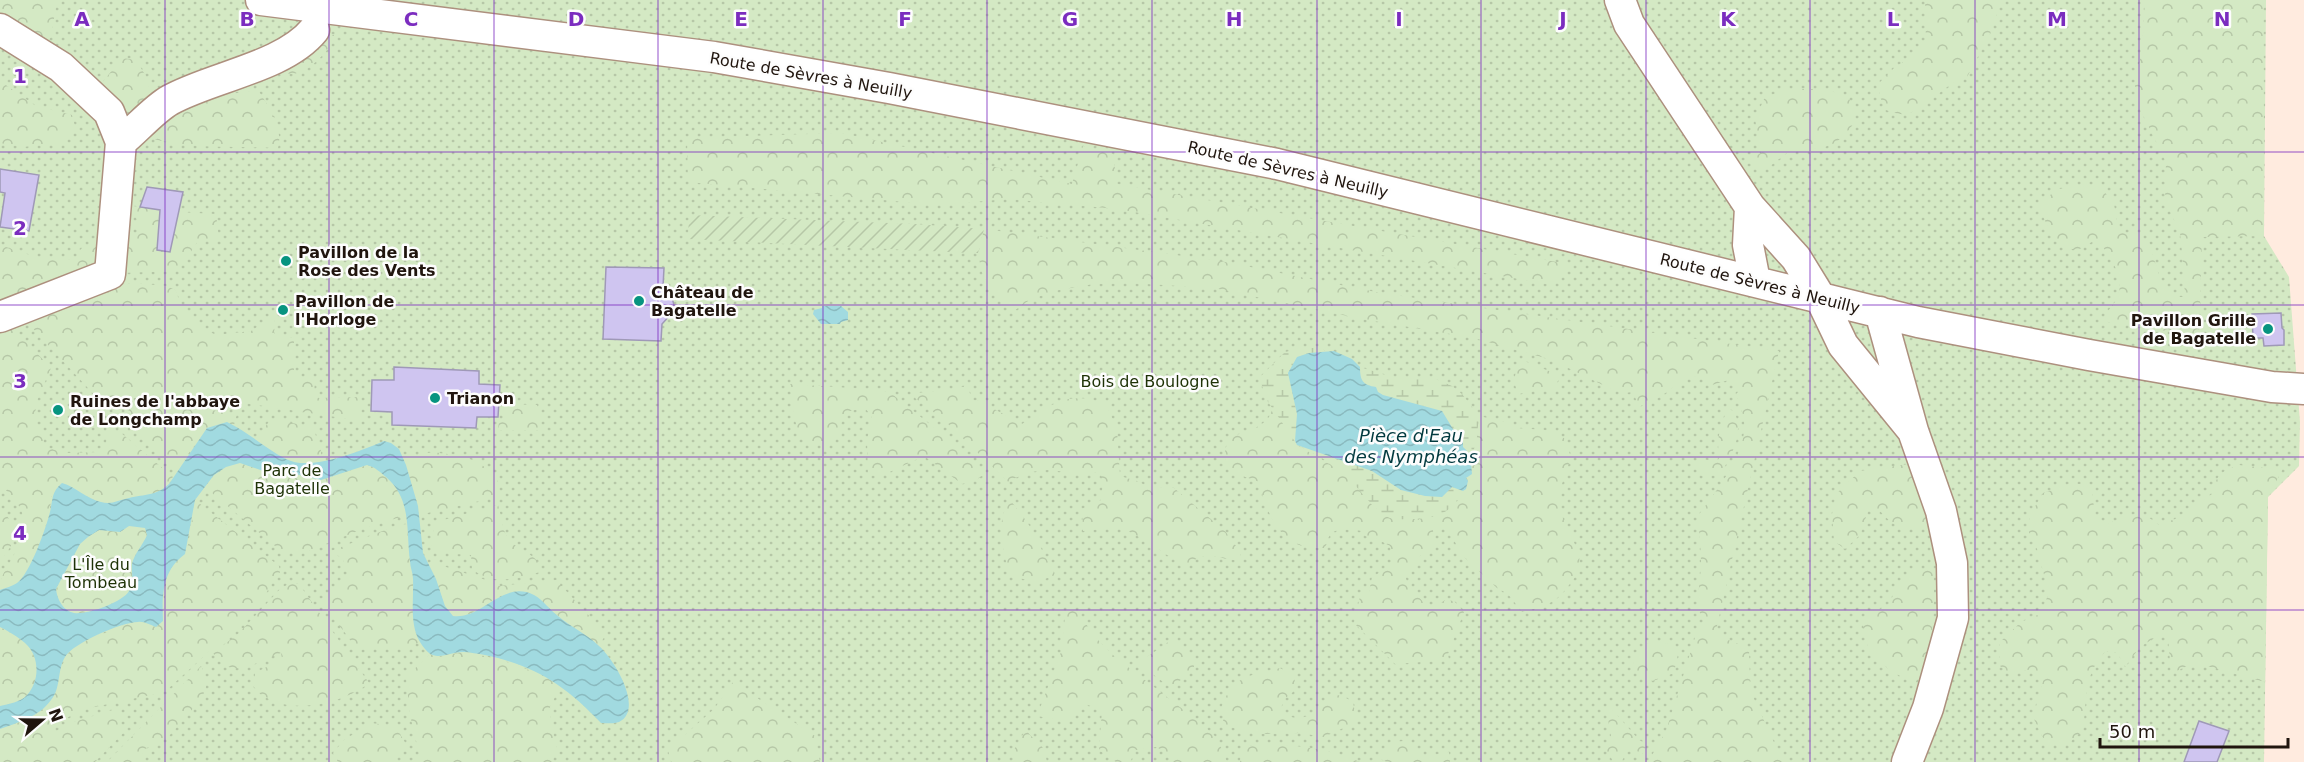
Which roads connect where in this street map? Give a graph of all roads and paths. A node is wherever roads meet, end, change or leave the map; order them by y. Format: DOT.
graph roads {
  1 [pos="261,0"];
  2 [pos="1620,0"];
  3 [pos="0,29"];
  4 [pos="314,30"];
  5 [pos="122,142"];
  6 [pos="1750,207"];
  7 [pos="1755,281"];
  8 [pos="1820,297"];
  9 [pos="1880,312"];
  10 [pos="0,317"];
  11 [pos="2304,390"];
  12 [pos="1913,431"];
  13 [pos="1907,762"];
  1 -- 7 [label="street, Route de Sèvres à Neuilly"];
  2 -- 6 [label="street"];
  3 -- 5 [label="street"];
  4 -- 5 [label="street"];
  5 -- 10 [label="street"];
  6 -- 7 [label="street"];
  6 -- 8 [label="street"];
  7 -- 8 [label="street, Route de Sèvres à Neuilly"];
  8 -- 9 [label="street, Route de Sèvres à Neuilly"];
  8 -- 12 [label="street"];
  9 -- 11 [label="street, Route de Sèvres à Neuilly"];
  9 -- 12 [label="street"];
  12 -- 13 [label="street"];
}
